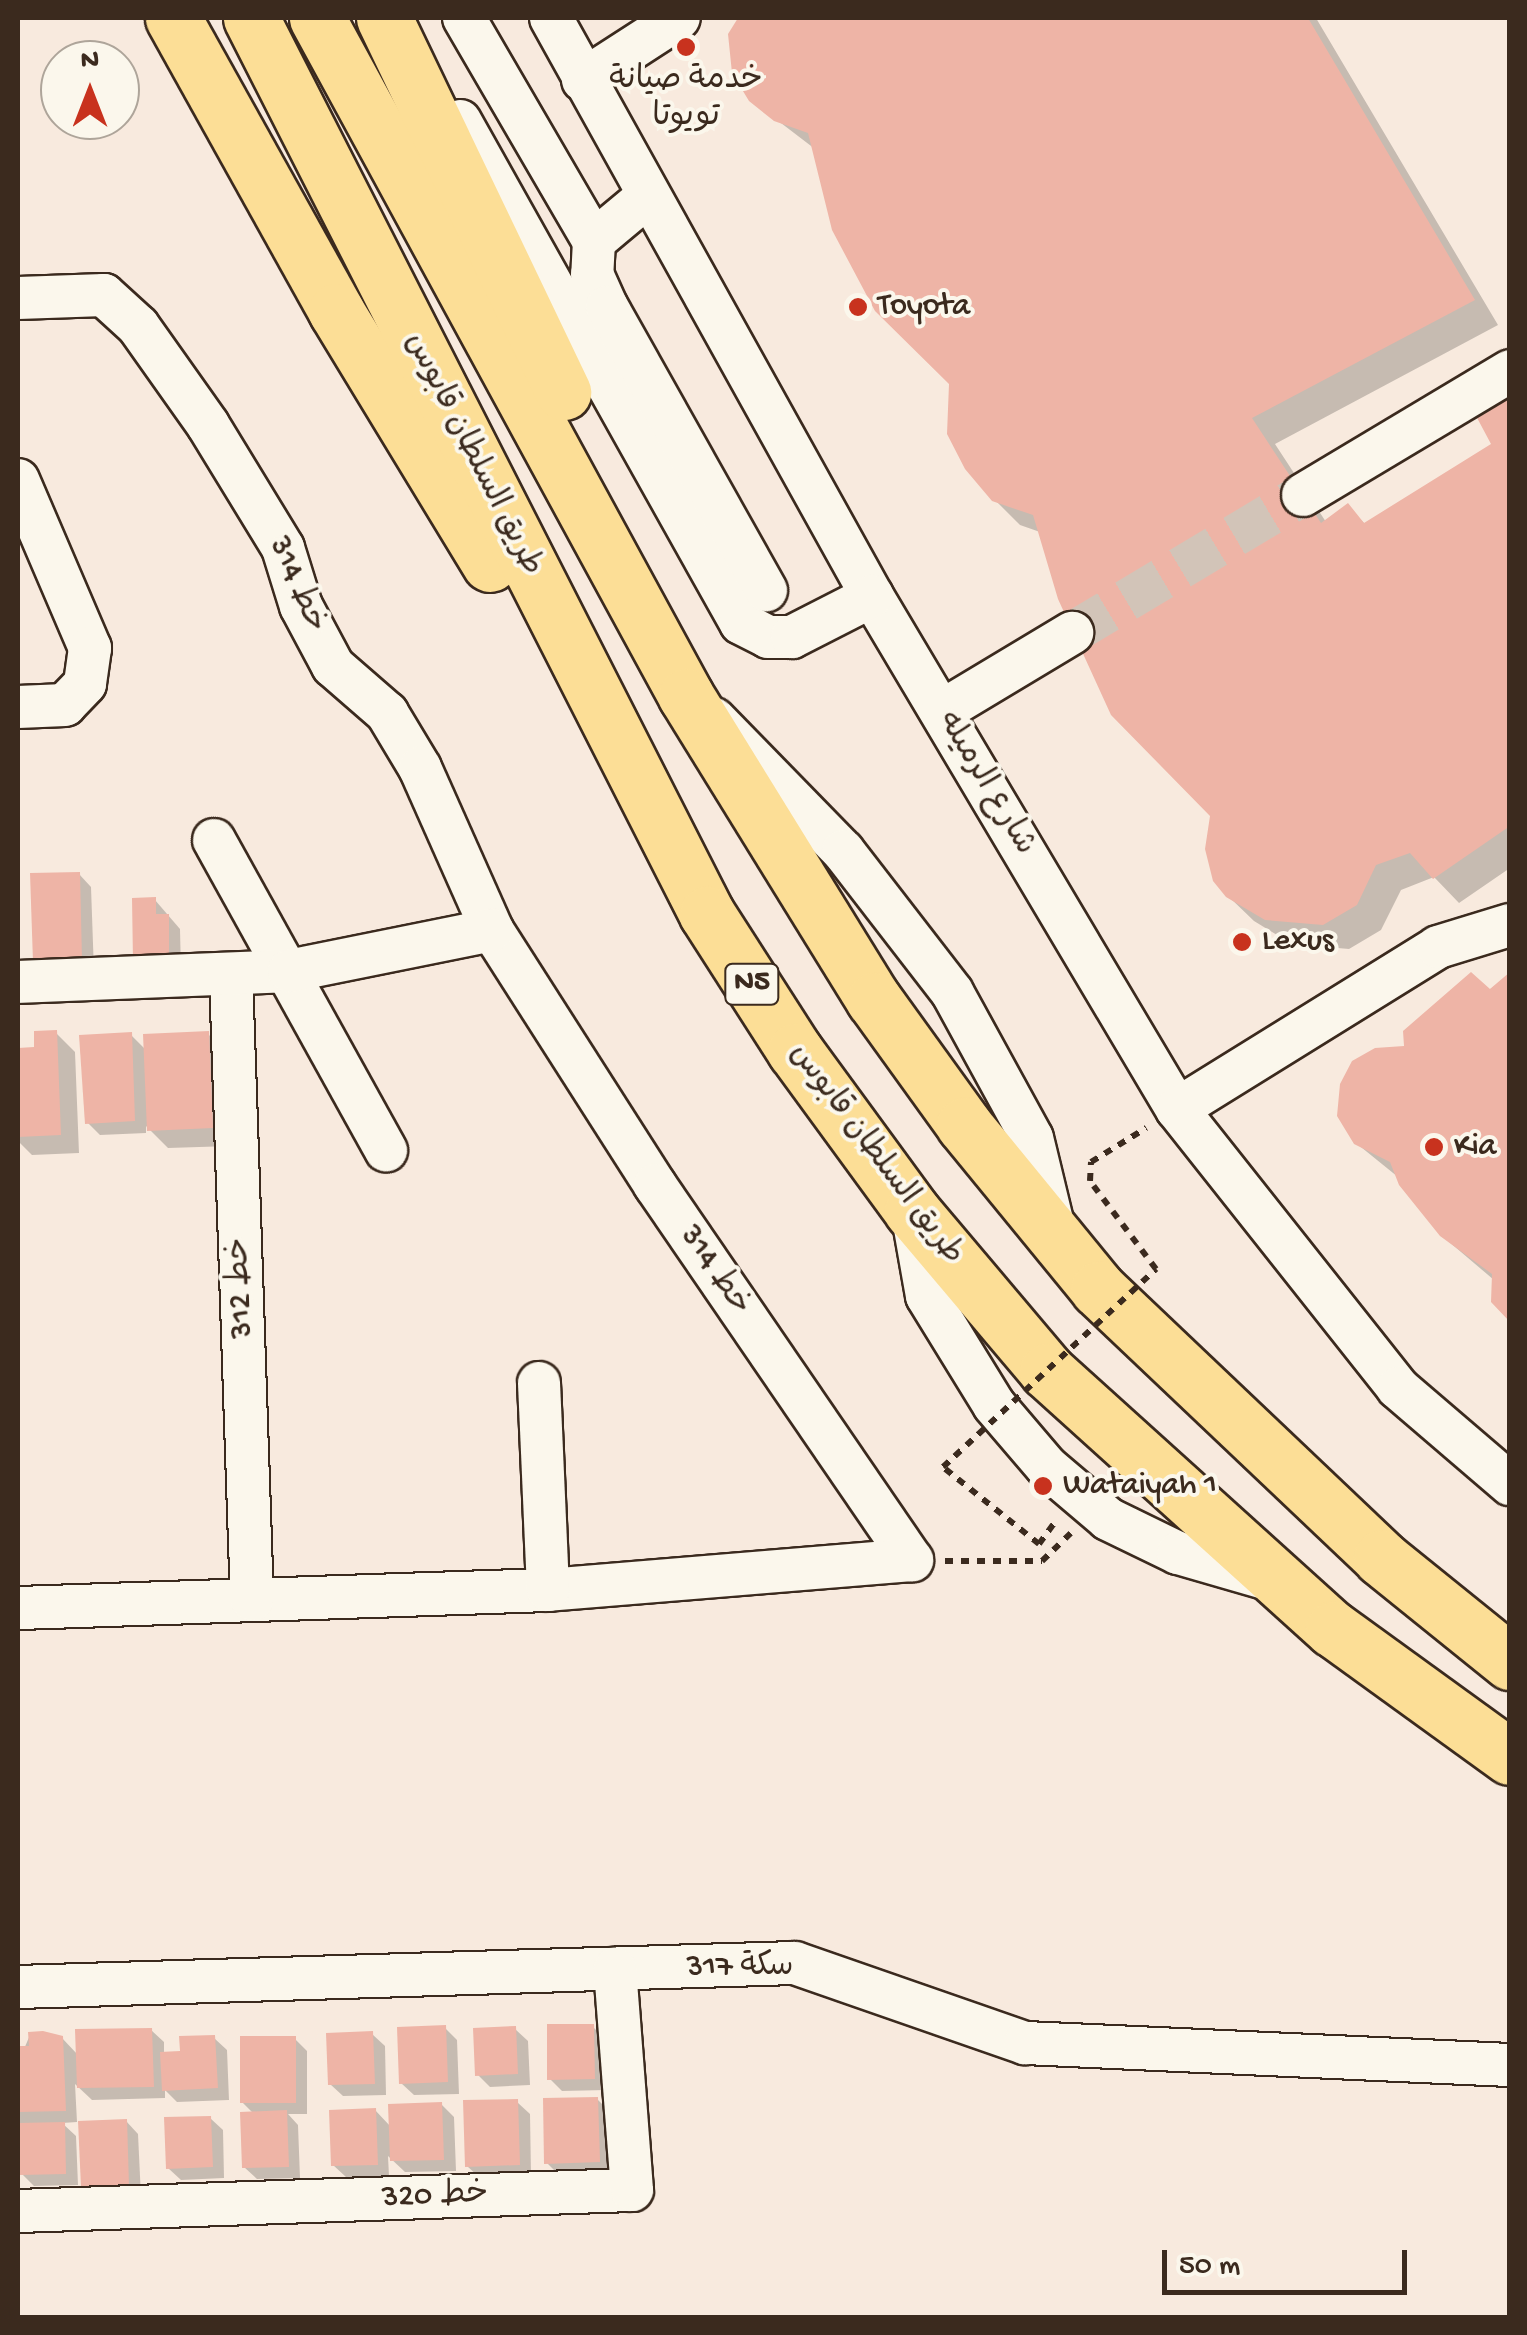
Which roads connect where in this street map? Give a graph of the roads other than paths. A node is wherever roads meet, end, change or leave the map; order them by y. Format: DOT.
graph roads {
  1 [pos="173,18"];
  2 [pos="251,18"];
  3 [pos="316,18"];
  4 [pos="384,18"];
  5 [pos="404,18"];
  6 [pos="464,18"];
  7 [pos="551,18"];
  8 [pos="679,18"];
  9 [pos="583,80"];
  10 [pos="648,196"];
  11 [pos="594,241"];
  12 [pos="18,298"];
  13 [pos="1510,372"];
  14 [pos="18,480"];
  15 [pos="1302,495"];
  16 [pos="766,590"];
  17 [pos="872,596"];
  18 [pos="646,614"];
  19 [pos="1072,633"];
  20 [pos="565,640"];
  21 [pos="18,706"];
  22 [pos="942,711"];
  23 [pos="214,840"];
  24 [pos="1510,925"];
  25 [pos="492,930"];
  26 [pos="290,971"];
  27 [pos="231,976"];
  28 [pos="18,982"];
  29 [pos="1176,1110"];
  30 [pos="386,1150"];
  31 [pos="539,1384"];
  32 [pos="1510,1484"];
  33 [pos="548,1590"];
  34 [pos="252,1600"];
  35 [pos="18,1608"];
  36 [pos="1510,1662"];
  37 [pos="1510,1757"];
  38 [pos="615,1969"];
  39 [pos="18,1987"];
  40 [pos="1510,2065"];
  41 [pos="18,2211"];
  1 -- 20 [label="highway"];
  2 -- 20 [label="highway, طريق السلطان قابوس / N5"];
  3 -- 18 [label="highway"];
  4 -- 18 [label="highway"];
  5 -- 17 [label="street"];
  6 -- 11 [label="street"];
  7 -- 9 [label="street, شارع الرميله"];
  8 -- 9 [label="street"];
  9 -- 10 [label="street, شارع الرميله"];
  10 -- 11 [label="street"];
  10 -- 17 [label="street, شارع الرميله"];
  11 -- 16 [label="street"];
  12 -- 25 [label="street, خط 314"];
  13 -- 15 [label="street"];
  14 -- 21 [label="street"];
  17 -- 22 [label="street, شارع الرميله"];
  18 -- 36 [label="highway"];
  19 -- 22 [label="street"];
  20 -- 37 [label="highway, طريق السلطان قابوس / N5"];
  22 -- 29 [label="street, شارع الرميله"];
  23 -- 26 [label="street"];
  24 -- 29 [label="street"];
  25 -- 26 [label="street"];
  25 -- 33 [label="street, خط 314"];
  26 -- 27 [label="street"];
  26 -- 30 [label="street"];
  27 -- 28 [label="street"];
  27 -- 34 [label="street, خط 312"];
  29 -- 32 [label="street, شارع الرميله"];
  31 -- 33 [label="street"];
  33 -- 34 [label="street"];
  34 -- 35 [label="street"];
  38 -- 39 [label="street, سكة 317"];
  38 -- 40 [label="street, سكة 317"];
  38 -- 41 [label="street, خط 320"];
}
